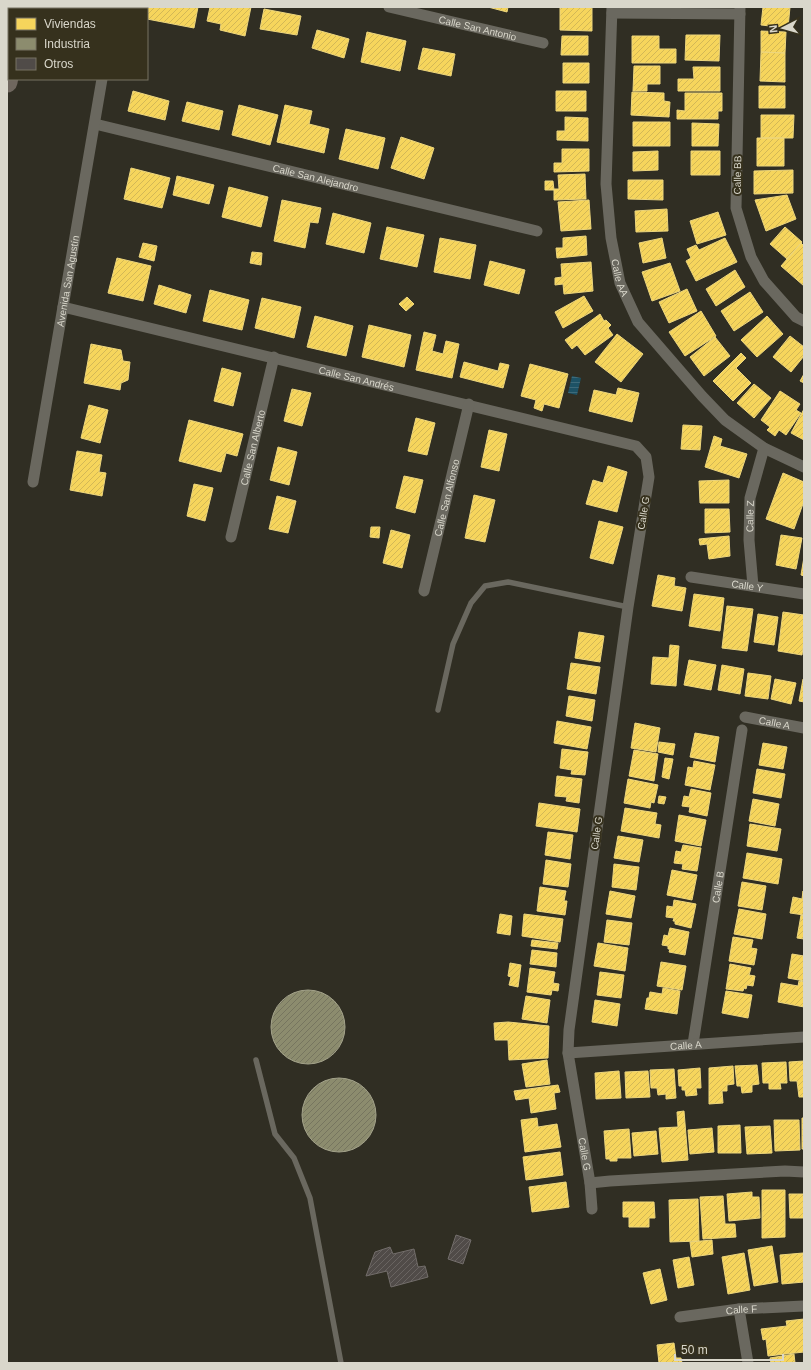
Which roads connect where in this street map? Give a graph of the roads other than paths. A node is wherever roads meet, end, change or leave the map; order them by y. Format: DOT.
graph roads {
  1 [pos="389,7"];
  2 [pos="612,10"];
  3 [pos="740,10"];
  4 [pos="542,43"];
  5 [pos="102,80"];
  6 [pos="95,124"];
  7 [pos="537,231"];
  8 [pos="63,307"];
  9 [pos="804,321"];
  10 [pos="274,358"];
  11 [pos="469,404"];
  12 [pos="764,448"];
  13 [pos="646,458"];
  14 [pos="804,467"];
  15 [pos="33,482"];
  16 [pos="231,537"];
  17 [pos="691,577"];
  18 [pos="753,586"];
  19 [pos="424,591"];
  20 [pos="804,594"];
  21 [pos="628,607"];
  22 [pos="438,710"];
  23 [pos="745,717"];
  24 [pos="804,728"];
  25 [pos="742,730"];
  26 [pos="804,1037"];
  27 [pos="693,1044"];
  28 [pos="568,1053"];
  29 [pos="256,1060"];
  30 [pos="804,1172"];
  31 [pos="590,1183"];
  32 [pos="592,1209"];
  33 [pos="804,1306"];
  34 [pos="739,1309"];
  35 [pos="680,1317"];
  36 [pos="341,1363"];
  37 [pos="748,1363"];
  1 -- 4 [label="street, Calle San Antonio"];
  2 -- 3 [label="street"];
  2 -- 12 [label="street, Calle AA"];
  3 -- 9 [label="street, Calle BB"];
  5 -- 6 [label="street, Avenida San Agustín"];
  6 -- 7 [label="street, Calle San Alejandro"];
  6 -- 8 [label="street, Avenida San Agustín"];
  8 -- 10 [label="street, Calle San Andrés"];
  8 -- 15 [label="street, Avenida San Agustín"];
  10 -- 11 [label="street, Calle San Andrés"];
  10 -- 16 [label="street, Calle San Alberto"];
  11 -- 13 [label="street, Calle San Andrés"];
  11 -- 19 [label="street, Calle San Alfonso"];
  12 -- 14 [label="street, Calle AA"];
  12 -- 18 [label="street, Calle Z"];
  13 -- 21 [label="street, Calle G"];
  17 -- 18 [label="street, Calle Y"];
  18 -- 20 [label="street, Calle Y"];
  21 -- 22 [label="lane"];
  21 -- 28 [label="street, Calle G"];
  23 -- 24 [label="street, Calle A"];
  25 -- 27 [label="street, Calle B"];
  26 -- 27 [label="street, Calle A"];
  27 -- 28 [label="street, Calle A"];
  28 -- 31 [label="street, Calle G"];
  29 -- 36 [label="lane"];
  30 -- 31 [label="street"];
  31 -- 32 [label="street, Calle G"];
  33 -- 34 [label="street, Calle F"];
  34 -- 35 [label="street, Calle F"];
  34 -- 37 [label="street"];
}
